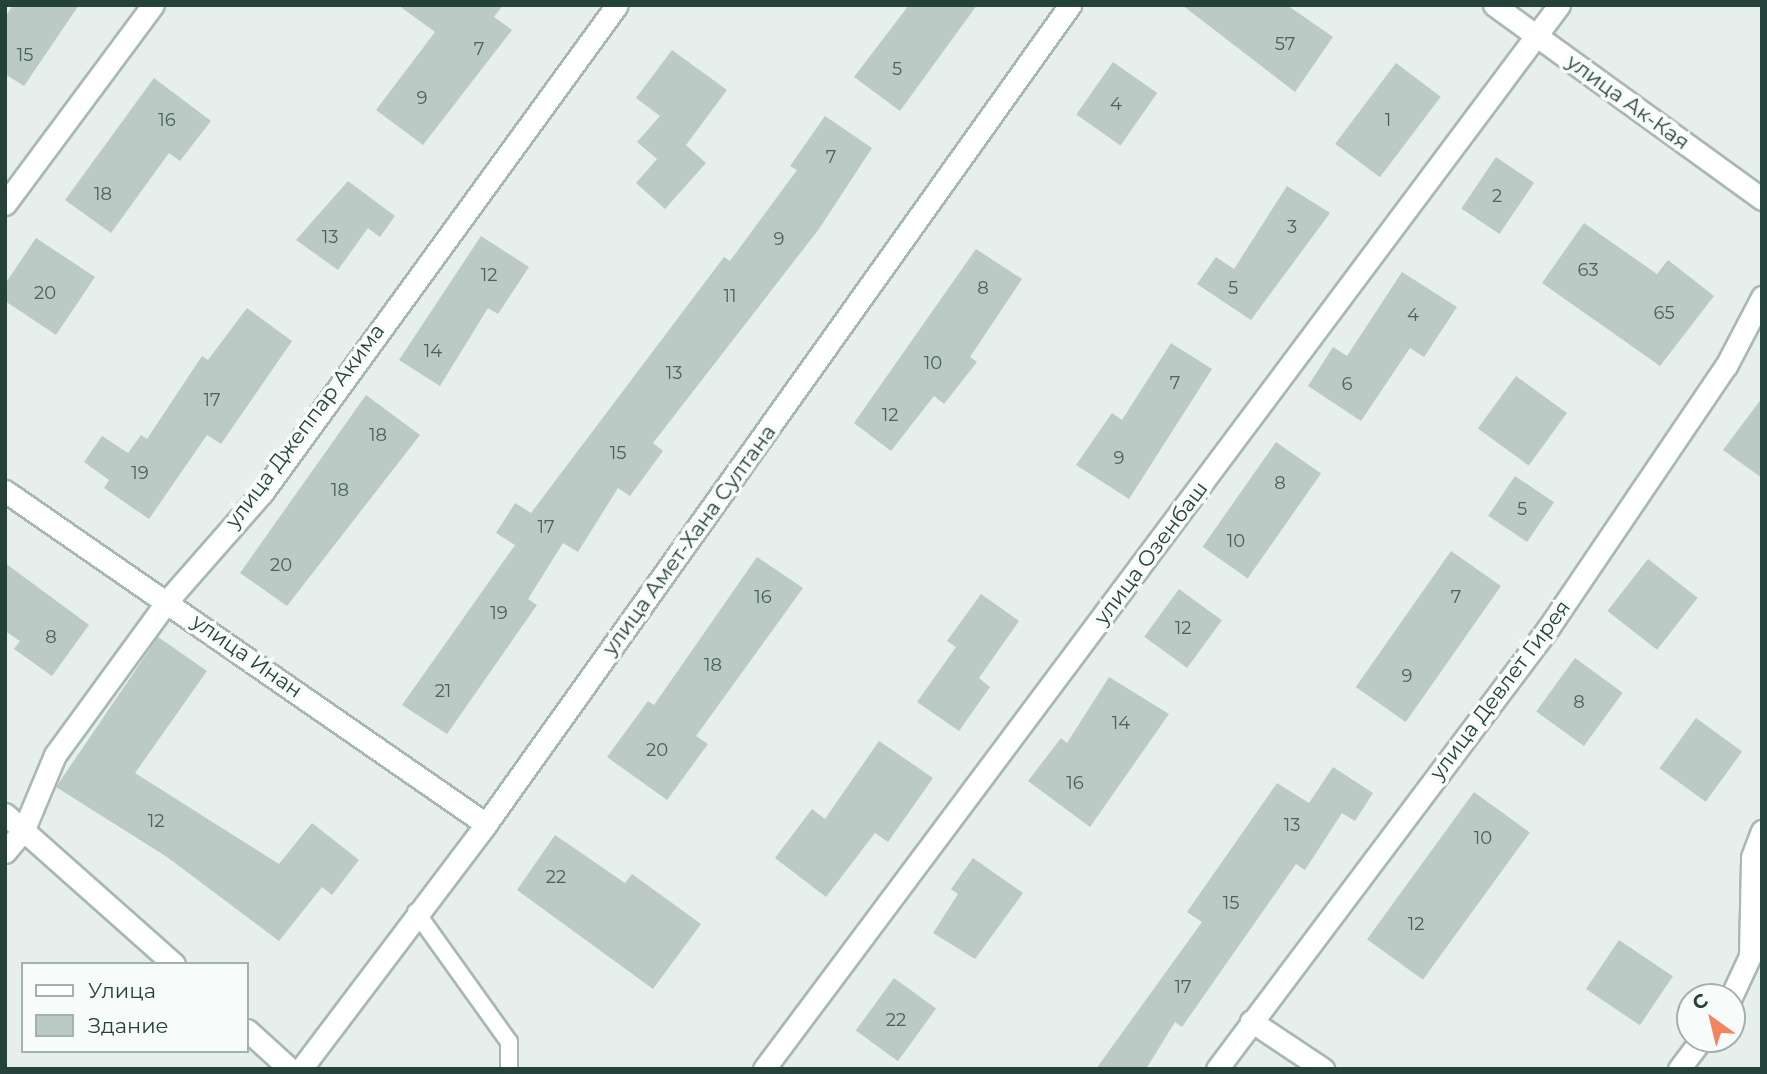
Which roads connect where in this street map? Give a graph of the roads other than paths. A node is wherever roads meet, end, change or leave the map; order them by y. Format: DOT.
graph roads {
  1 [pos="153,5"];
  2 [pos="617,5"];
  3 [pos="1070,5"];
  4 [pos="1494,5"];
  5 [pos="1559,5"];
  6 [pos="1537,37"];
  7 [pos="1762,199"];
  8 [pos="5,204"];
  9 [pos="1762,297"];
  10 [pos="5,491"];
  11 [pos="167,600"];
  12 [pos="5,814"];
  13 [pos="486,824"];
  14 [pos="24,829"];
  15 [pos="1762,831"];
  16 [pos="5,852"];
  17 [pos="415,912"];
  18 [pos="172,962"];
  19 [pos="1737,983"];
  20 [pos="1251,1021"];
  21 [pos="248,1031"];
  22 [pos="1691,1053"];
  23 [pos="289,1069"];
  24 [pos="301,1069"];
  25 [pos="509,1069"];
  26 [pos="764,1069"];
  27 [pos="1217,1069"];
  28 [pos="1323,1069"];
  29 [pos="1679,1069"];
  1 -- 8 [label="street"];
  2 -- 11 [label="street, улица Джеппар Акима"];
  3 -- 13 [label="street, улица Амет-Хана Султана"];
  4 -- 6 [label="street, улица Ак-Кая"];
  5 -- 6 [label="street, улица Озенбаш"];
  6 -- 7 [label="street, улица Ак-Кая"];
  6 -- 26 [label="street, улица Озенбаш"];
  9 -- 20 [label="street, улица Девлет Гирея"];
  10 -- 11 [label="street, улица Инан"];
  11 -- 13 [label="street, улица Инан"];
  11 -- 14 [label="street, улица Джеппар Акима"];
  12 -- 14 [label="street"];
  13 -- 17 [label="street, улица Амет-Хана Султана"];
  14 -- 16 [label="street, улица Джеппар Акима"];
  14 -- 18 [label="street"];
  15 -- 19 [label="street"];
  17 -- 24 [label="street, улица Амет-Хана Султана"];
  17 -- 25 [label="lane"];
  20 -- 27 [label="street, улица Девлет Гирея"];
  20 -- 28 [label="street"];
  21 -- 23 [label="street"];
  22 -- 29 [label="street"];
}
